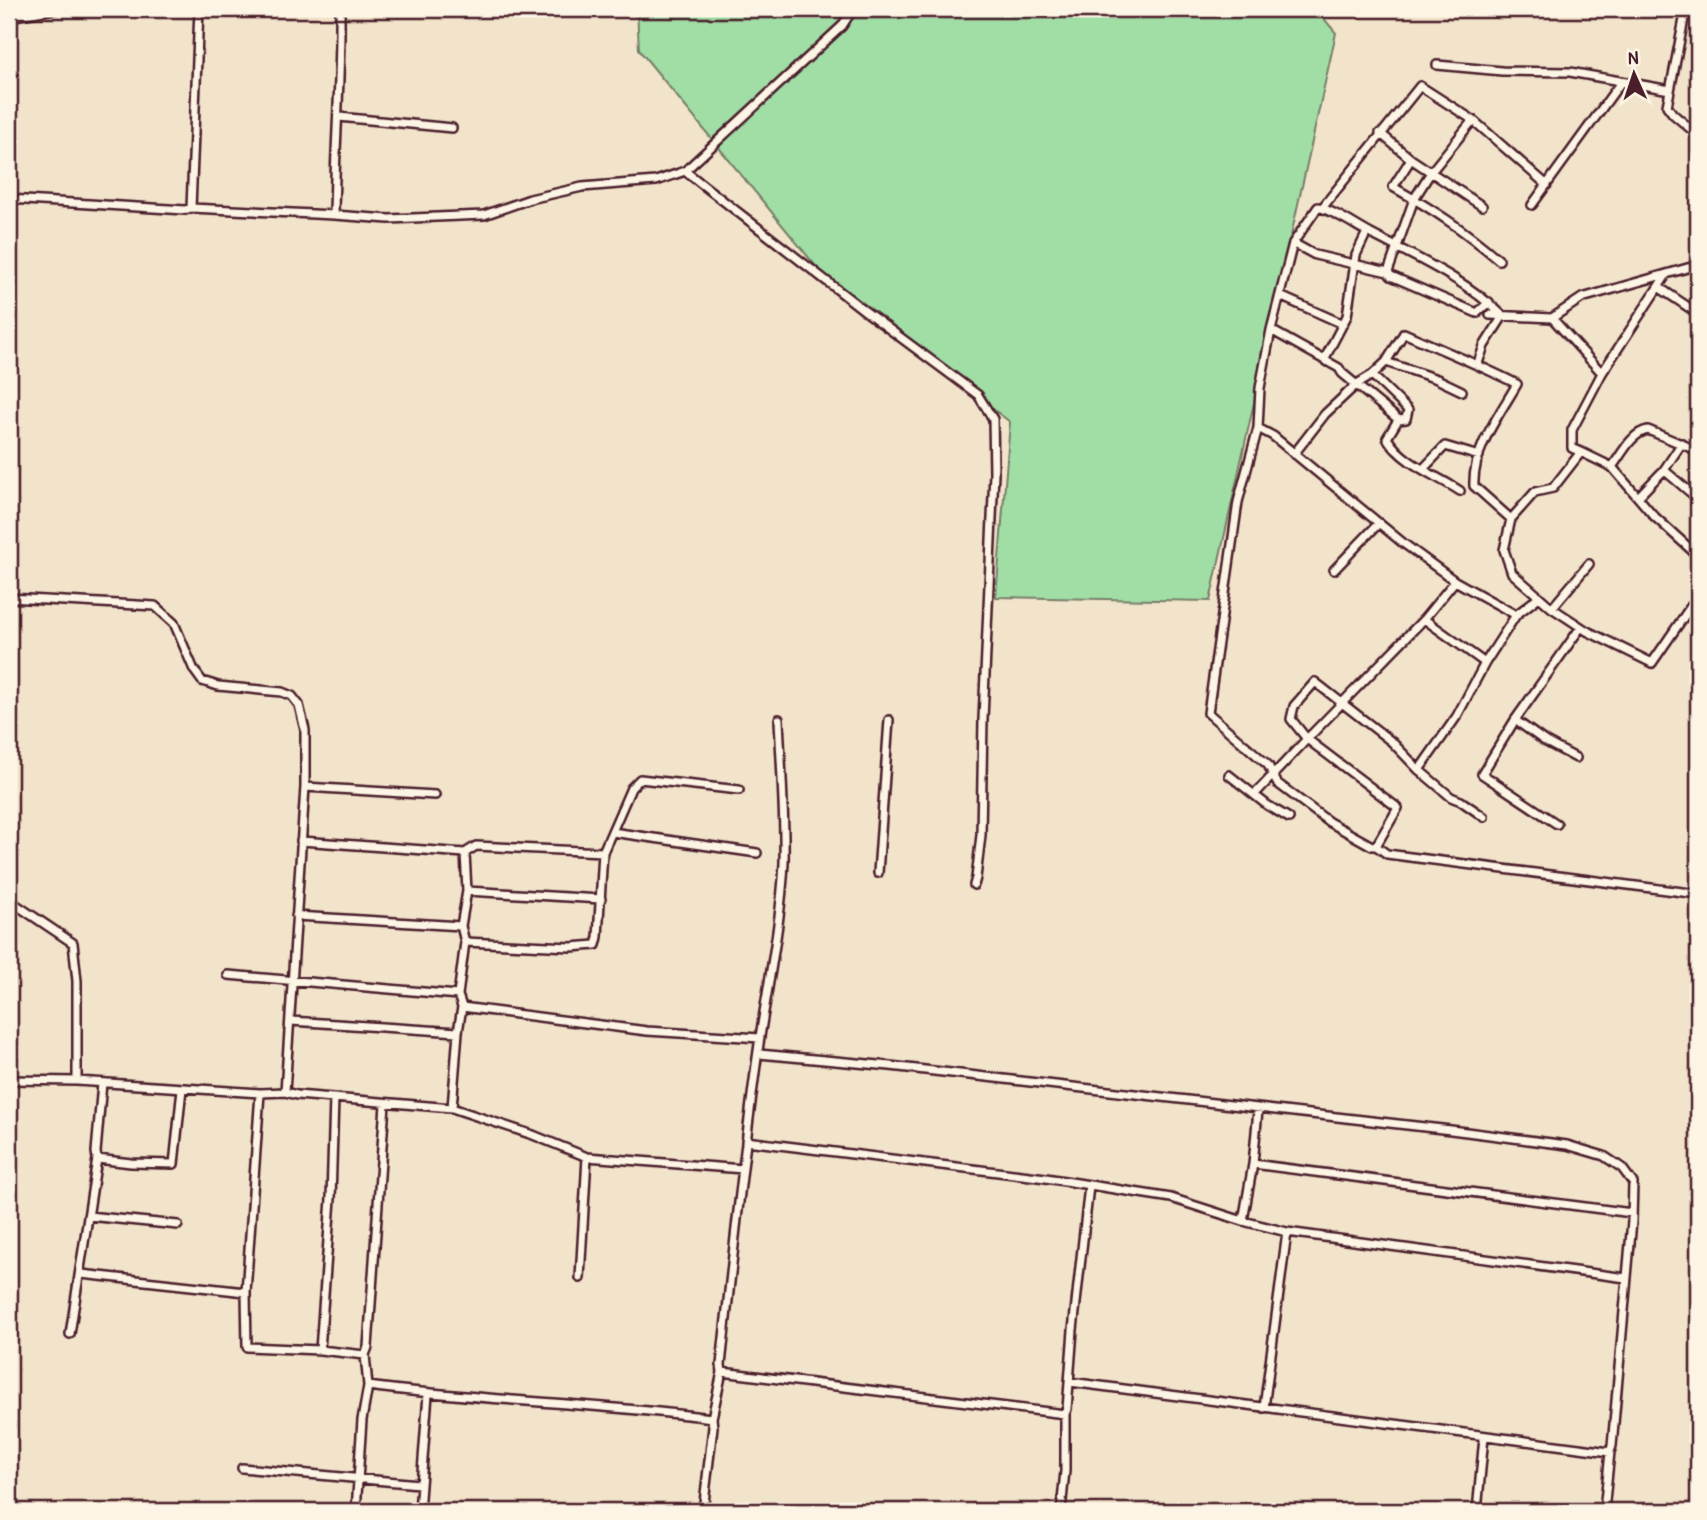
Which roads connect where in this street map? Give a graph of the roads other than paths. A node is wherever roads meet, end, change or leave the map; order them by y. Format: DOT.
graph roads {
  1 [pos="55,9"];
  2 [pos="199,9"];
  3 [pos="340,9"];
  4 [pos="853,9"];
  5 [pos="1686,9"];
  6 [pos="9,17"];
  7 [pos="1437,65"];
  8 [pos="1621,82"];
  9 [pos="1670,90"];
  10 [pos="339,117"];
  11 [pos="1473,120"];
  12 [pos="452,128"];
  13 [pos="1380,133"];
  14 [pos="1698,135"];
  15 [pos="1411,159"];
  16 [pos="684,171"];
  17 [pos="1431,172"];
  18 [pos="1547,185"];
  19 [pos="9,199"];
  20 [pos="1414,199"];
  21 [pos="1532,205"];
  22 [pos="1482,206"];
  23 [pos="191,208"];
  24 [pos="1322,208"];
  25 [pos="334,215"];
  26 [pos="1367,232"];
  27 [pos="1293,243"];
  28 [pos="1397,246"];
  29 [pos="1499,260"];
  30 [pos="1355,265"];
  31 [pos="1698,265"];
  32 [pos="1388,272"];
  33 [pos="1667,275"];
  34 [pos="1660,288"];
  35 [pos="1280,296"];
  36 [pos="1489,302"];
  37 [pos="1698,312"];
  38 [pos="1490,315"];
  39 [pos="1503,316"];
  40 [pos="1552,318"];
  41 [pos="1343,324"];
  42 [pos="1271,330"];
  43 [pos="1325,358"];
  44 [pos="1385,362"];
  45 [pos="1478,363"];
  46 [pos="1602,373"];
  47 [pos="1372,375"];
  48 [pos="1357,384"];
  49 [pos="1462,391"];
  50 [pos="1398,419"];
  51 [pos="1258,428"];
  52 [pos="1682,443"];
  53 [pos="1698,451"];
  54 [pos="1581,452"];
  55 [pos="1294,454"];
  56 [pos="1479,456"];
  57 [pos="1612,467"];
  58 [pos="1423,469"];
  59 [pos="1664,470"];
  60 [pos="1460,491"];
  61 [pos="1638,498"];
  62 [pos="1698,499"];
  63 [pos="1511,519"];
  64 [pos="1379,523"];
  65 [pos="1698,556"];
  66 [pos="1589,564"];
  67 [pos="1334,570"];
  68 [pos="1455,581"];
  69 [pos="1698,596"];
  70 [pos="1539,597"];
  71 [pos="9,598"];
  72 [pos="1552,608"];
  73 [pos="1516,615"];
  74 [pos="1424,619"];
  75 [pos="1581,627"];
  76 [pos="1485,663"];
  77 [pos="1343,702"];
  78 [pos="779,719"];
  79 [pos="889,720"];
  80 [pos="1516,720"];
  81 [pos="1307,738"];
  82 [pos="1576,758"];
  83 [pos="1419,770"];
  84 [pos="1229,775"];
  85 [pos="1272,775"];
  86 [pos="305,787"];
  87 [pos="739,790"];
  88 [pos="1255,794"];
  89 [pos="435,795"];
  90 [pos="1483,817"];
  91 [pos="1289,818"];
  92 [pos="1557,824"];
  93 [pos="612,832"];
  94 [pos="301,841"];
  95 [pos="1376,846"];
  96 [pos="603,852"];
  97 [pos="465,853"];
  98 [pos="757,853"];
  99 [pos="878,873"];
  100 [pos="974,885"];
  101 [pos="467,891"];
  102 [pos="1698,894"];
  103 [pos="601,899"];
  104 [pos="9,900"];
  105 [pos="296,916"];
  106 [pos="461,926"];
  107 [pos="465,942"];
  108 [pos="228,975"];
  109 [pos="292,981"];
  110 [pos="458,995"];
  111 [pos="463,1007"];
  112 [pos="290,1021"];
  113 [pos="458,1032"];
  114 [pos="760,1038"];
  115 [pos="759,1054"];
  116 [pos="9,1080"];
  117 [pos="77,1081"];
  118 [pos="102,1083"];
  119 [pos="182,1089"];
  120 [pos="285,1091"];
  121 [pos="260,1093"];
  122 [pos="334,1098"];
  123 [pos="385,1104"];
  124 [pos="452,1108"];
  125 [pos="1258,1110"];
  126 [pos="746,1141"];
  127 [pos="587,1157"];
  128 [pos="97,1159"];
  129 [pos="1253,1164"];
  130 [pos="743,1169"];
  131 [pos="1089,1186"];
  132 [pos="1632,1213"];
  133 [pos="88,1216"];
  134 [pos="1243,1221"];
  135 [pos="178,1225"];
  136 [pos="1287,1232"];
  137 [pos="81,1274"];
  138 [pos="1626,1278"];
  139 [pos="580,1279"];
  140 [pos="246,1292"];
  141 [pos="70,1334"];
  142 [pos="320,1350"];
  143 [pos="365,1355"];
  144 [pos="722,1372"];
  145 [pos="1070,1382"];
  146 [pos="368,1387"];
  147 [pos="428,1394"];
  148 [pos="1264,1408"];
  149 [pos="1065,1414"];
  150 [pos="712,1418"];
  151 [pos="1484,1437"];
  152 [pos="1610,1452"];
  153 [pos="242,1468"];
  154 [pos="357,1478"];
  155 [pos="419,1484"];
  156 [pos="356,1511"];
  157 [pos="418,1511"];
  158 [pos="703,1511"];
  159 [pos="1061,1511"];
  160 [pos="1477,1511"];
  161 [pos="1604,1511"];
  1 -- 6 [label="street"];
  2 -- 23 [label="street"];
  3 -- 10 [label="street"];
  4 -- 16 [label="street"];
  5 -- 9 [label="street"];
  7 -- 8 [label="street"];
  8 -- 9 [label="street"];
  8 -- 18 [label="street"];
  9 -- 14 [label="street"];
  10 -- 12 [label="street"];
  10 -- 25 [label="street"];
  11 -- 13 [label="street"];
  11 -- 17 [label="street"];
  11 -- 18 [label="street"];
  13 -- 15 [label="street"];
  13 -- 24 [label="street"];
  15 -- 17 [label="street"];
  15 -- 20 [label="street"];
  16 -- 25 [label="street"];
  16 -- 100 [label="street"];
  17 -- 20 [label="street"];
  17 -- 22 [label="street"];
  18 -- 21 [label="street"];
  19 -- 23 [label="street"];
  20 -- 28 [label="street"];
  20 -- 29 [label="street"];
  23 -- 25 [label="street"];
  24 -- 26 [label="street"];
  24 -- 27 [label="street"];
  26 -- 28 [label="street"];
  26 -- 30 [label="street"];
  27 -- 30 [label="street"];
  27 -- 35 [label="street"];
  28 -- 32 [label="street"];
  28 -- 36 [label="street"];
  30 -- 32 [label="street"];
  30 -- 41 [label="street"];
  31 -- 33 [label="street"];
  32 -- 36 [label="street"];
  33 -- 34 [label="street"];
  33 -- 40 [label="street"];
  34 -- 37 [label="street"];
  34 -- 46 [label="street"];
  35 -- 41 [label="street"];
  35 -- 42 [label="street"];
  36 -- 39 [label="street"];
  38 -- 39 [label="street"];
  39 -- 40 [label="street"];
  39 -- 45 [label="street"];
  40 -- 46 [label="street"];
  41 -- 43 [label="street"];
  42 -- 43 [label="street"];
  42 -- 51 [label="street"];
  43 -- 48 [label="street"];
  44 -- 45 [label="street"];
  44 -- 47 [label="street"];
  44 -- 49 [label="street"];
  45 -- 56 [label="street"];
  46 -- 54 [label="street"];
  47 -- 48 [label="street"];
  47 -- 50 [label="street"];
  48 -- 50 [label="street"];
  48 -- 55 [label="street"];
  50 -- 58 [label="street"];
  51 -- 55 [label="street"];
  51 -- 85 [label="street"];
  52 -- 53 [label="street"];
  52 -- 57 [label="street"];
  52 -- 59 [label="street"];
  54 -- 57 [label="street"];
  54 -- 63 [label="street"];
  55 -- 64 [label="street"];
  56 -- 58 [label="street"];
  56 -- 63 [label="street"];
  57 -- 61 [label="street"];
  58 -- 60 [label="street"];
  59 -- 61 [label="street"];
  59 -- 62 [label="street"];
  61 -- 65 [label="street"];
  63 -- 70 [label="street"];
  64 -- 67 [label="street"];
  64 -- 68 [label="street"];
  66 -- 72 [label="street"];
  68 -- 73 [label="street"];
  68 -- 74 [label="street"];
  69 -- 75 [label="street"];
  70 -- 72 [label="street"];
  70 -- 73 [label="street"];
  71 -- 86 [label="street"];
  72 -- 75 [label="street"];
  73 -- 76 [label="street"];
  74 -- 76 [label="street"];
  74 -- 77 [label="street"];
  75 -- 80 [label="street"];
  76 -- 83 [label="street"];
  77 -- 81 [label="street"];
  77 -- 81 [label="street"];
  77 -- 83 [label="street"];
  78 -- 114 [label="street"];
  79 -- 99 [label="street"];
  80 -- 82 [label="street"];
  80 -- 92 [label="street"];
  81 -- 85 [label="street"];
  81 -- 95 [label="street"];
  83 -- 90 [label="street"];
  84 -- 88 [label="street"];
  85 -- 88 [label="street"];
  85 -- 95 [label="street"];
  86 -- 89 [label="street"];
  86 -- 94 [label="street"];
  87 -- 93 [label="street"];
  88 -- 91 [label="street"];
  93 -- 96 [label="street"];
  93 -- 98 [label="street"];
  94 -- 97 [label="street"];
  94 -- 105 [label="street"];
  95 -- 102 [label="street"];
  96 -- 97 [label="street"];
  96 -- 103 [label="street"];
  97 -- 101 [label="street"];
  101 -- 103 [label="street"];
  101 -- 106 [label="street"];
  103 -- 107 [label="street"];
  104 -- 117 [label="street"];
  105 -- 106 [label="street"];
  105 -- 109 [label="street"];
  106 -- 107 [label="street"];
  107 -- 110 [label="street"];
  108 -- 109 [label="street"];
  109 -- 110 [label="street"];
  109 -- 112 [label="street"];
  110 -- 111 [label="street"];
  111 -- 113 [label="street"];
  111 -- 114 [label="street"];
  112 -- 113 [label="street"];
  112 -- 120 [label="street"];
  113 -- 124 [label="street"];
  114 -- 115 [label="street"];
  115 -- 125 [label="street"];
  115 -- 126 [label="street"];
  116 -- 117 [label="street"];
  117 -- 118 [label="street"];
  118 -- 119 [label="street"];
  118 -- 128 [label="street"];
  119 -- 121 [label="street"];
  119 -- 128 [label="street"];
  120 -- 121 [label="street"];
  120 -- 122 [label="street"];
  121 -- 140 [label="street"];
  122 -- 123 [label="street"];
  122 -- 142 [label="street"];
  123 -- 124 [label="street"];
  123 -- 143 [label="street"];
  124 -- 127 [label="street"];
  125 -- 129 [label="street"];
  125 -- 132 [label="street"];
  126 -- 130 [label="street"];
  126 -- 131 [label="street"];
  127 -- 130 [label="street"];
  127 -- 139 [label="street"];
  128 -- 133 [label="street"];
  129 -- 132 [label="street"];
  129 -- 134 [label="street"];
  130 -- 144 [label="street"];
  131 -- 134 [label="street"];
  131 -- 145 [label="street"];
  132 -- 138 [label="street"];
  133 -- 135 [label="street"];
  133 -- 137 [label="street"];
  134 -- 136 [label="street"];
  136 -- 138 [label="street"];
  136 -- 148 [label="street"];
  137 -- 140 [label="street"];
  137 -- 141 [label="street"];
  138 -- 152 [label="street"];
  140 -- 142 [label="street"];
  142 -- 143 [label="street"];
  143 -- 146 [label="street"];
  144 -- 149 [label="street"];
  144 -- 150 [label="street"];
  145 -- 148 [label="street"];
  145 -- 149 [label="street"];
  146 -- 147 [label="street"];
  146 -- 154 [label="street"];
  147 -- 150 [label="street"];
  147 -- 155 [label="street"];
  148 -- 151 [label="street"];
  149 -- 159 [label="street"];
  150 -- 158 [label="street"];
  151 -- 152 [label="street"];
  151 -- 160 [label="street"];
  152 -- 161 [label="street"];
  153 -- 154 [label="street"];
  154 -- 155 [label="street"];
  154 -- 156 [label="street"];
  155 -- 157 [label="street"];
}
